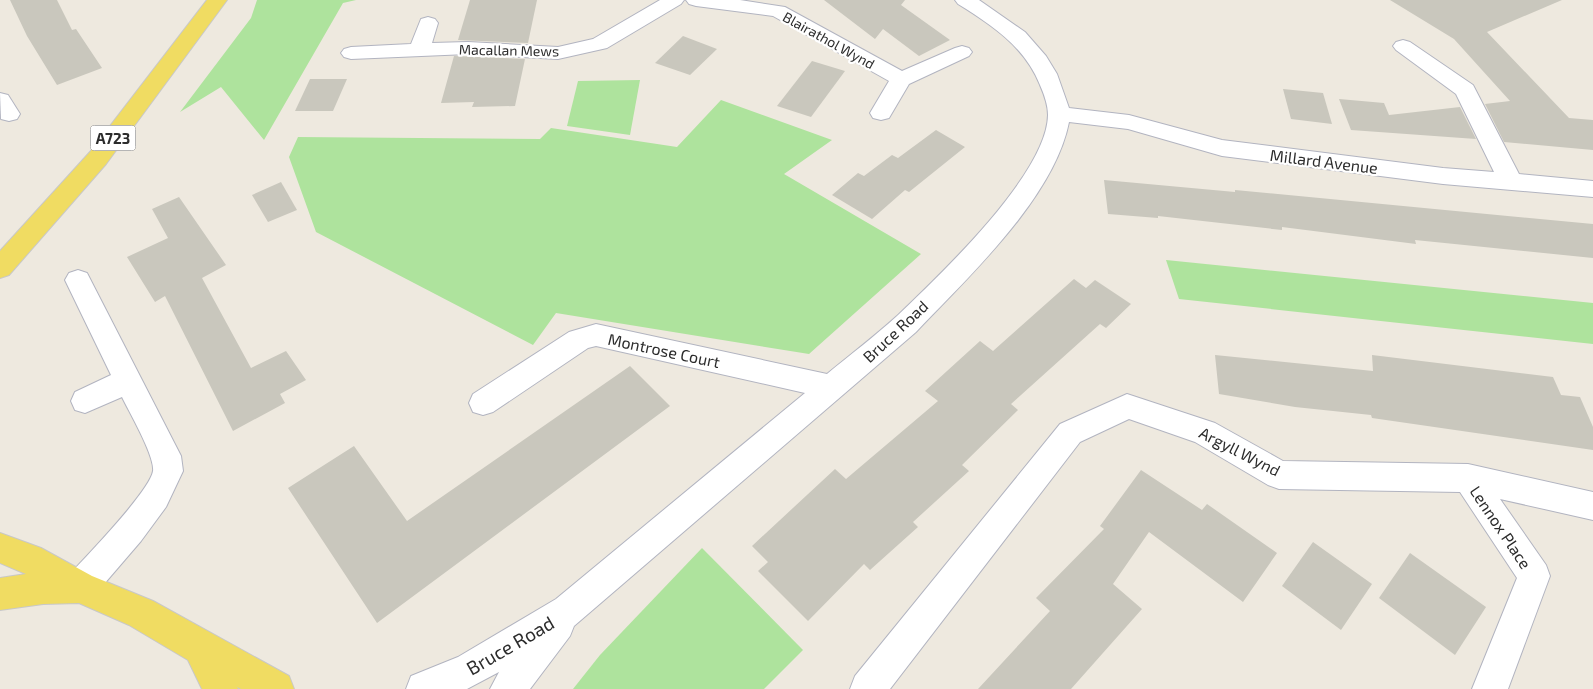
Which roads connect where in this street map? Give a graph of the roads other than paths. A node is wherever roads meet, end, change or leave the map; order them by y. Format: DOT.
graph roads {
  1 [pos="217,0"];
  2 [pos="674,0"];
  3 [pos="696,0"];
  4 [pos="965,0"];
  5 [pos="428,23"];
  6 [pos="1403,46"];
  7 [pos="420,50"];
  8 [pos="351,52"];
  9 [pos="962,52"];
  10 [pos="900,79"];
  11 [pos="881,113"];
  12 [pos="1059,114"];
  13 [pos="1510,182"];
  14 [pos="1593,189"];
  15 [pos="0,268"];
  16 [pos="78,280"];
  17 [pos="129,380"];
  18 [pos="832,387"];
  19 [pos="84,401"];
  20 [pos="482,403"];
  21 [pos="1468,478"];
  22 [pos="1593,506"];
  23 [pos="0,548"];
  24 [pos="80,587"];
  25 [pos="0,594"];
  26 [pos="568,611"];
  27 [pos="200,648"];
  28 [pos="220,689"];
  29 [pos="276,689"];
  30 [pos="424,689"];
  31 [pos="508,689"];
  32 [pos="868,689"];
  33 [pos="1490,689"];
  1 -- 15 [label="main road, A723"];
  2 -- 7 [label="street, Macallan Mews"];
  3 -- 10 [label="street, Blairathol Wynd"];
  4 -- 12 [label="street, Bruce Road"];
  5 -- 7 [label="street"];
  6 -- 13 [label="street"];
  7 -- 8 [label="street, Macallan Mews"];
  9 -- 10 [label="street"];
  10 -- 11 [label="street"];
  12 -- 13 [label="street, Millard Avenue"];
  12 -- 18 [label="street, Bruce Road"];
  13 -- 14 [label="street, Millard Avenue"];
  16 -- 17 [label="street"];
  17 -- 19 [label="street"];
  17 -- 24 [label="street"];
  18 -- 20 [label="street, Montrose Court"];
  18 -- 26 [label="street, Bruce Road"];
  21 -- 22 [label="street, Argyll Wynd"];
  21 -- 32 [label="street, Argyll Wynd"];
  21 -- 33 [label="street, Lennox Place"];
  23 -- 24 [label="main road"];
  24 -- 25 [label="main road"];
  24 -- 27 [label="main road"];
  26 -- 30 [label="street, Bruce Road"];
  26 -- 31 [label="street, Bruce Road"];
  27 -- 28 [label="main road"];
  27 -- 29 [label="main road"];
}
